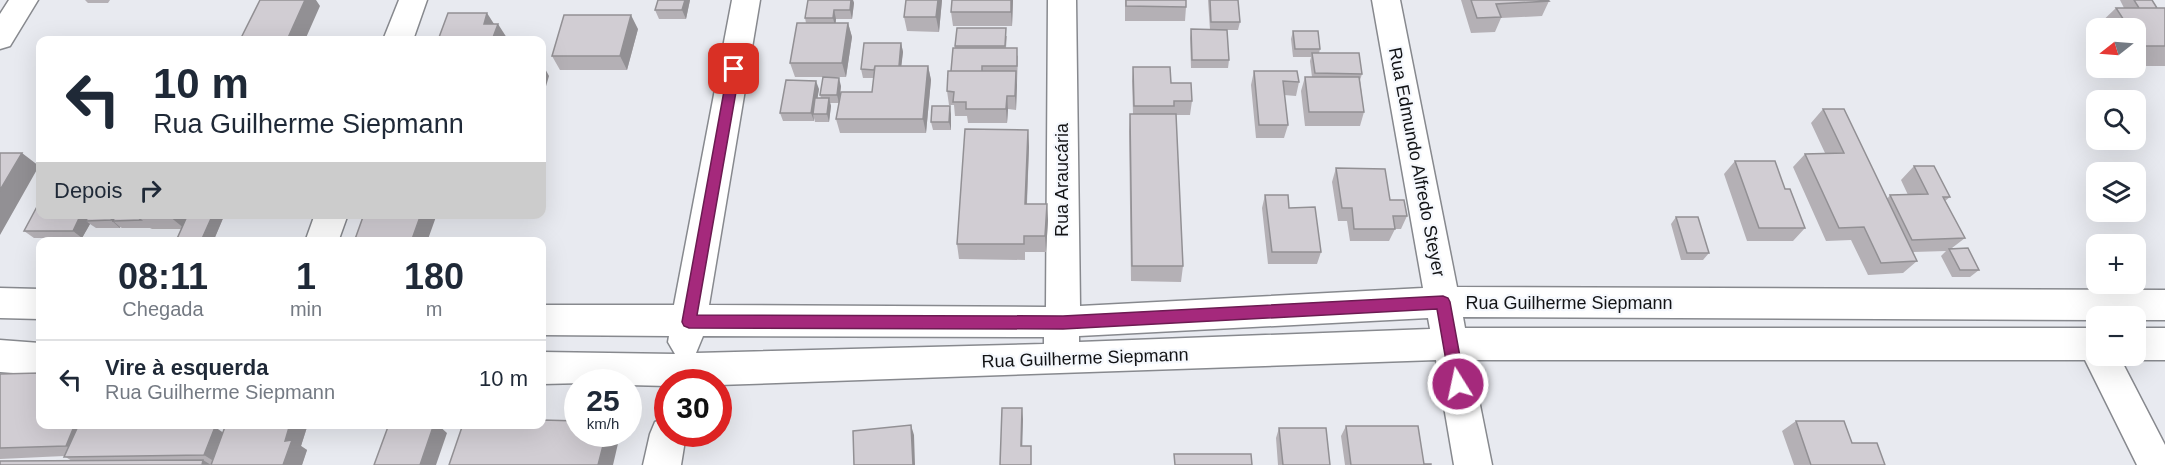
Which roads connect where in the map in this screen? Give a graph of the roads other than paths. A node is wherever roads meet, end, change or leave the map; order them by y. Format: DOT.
graph roads {
  1 [pos="24,0"];
  2 [pos="413,0"];
  3 [pos="746,0"];
  4 [pos="1062,0"];
  5 [pos="1386,0"];
  6 [pos="400,36"];
  7 [pos="0,39"];
  8 [pos="330,219"];
  9 [pos="323,237"];
  10 [pos="1443,302"];
  11 [pos="0,303"];
  12 [pos="36,304"];
  13 [pos="2074,304"];
  14 [pos="2165,305"];
  15 [pos="546,320"];
  16 [pos="689,322"];
  17 [pos="1063,322"];
  18 [pos="2086,327"];
  19 [pos="1450,344"];
  20 [pos="2146,344"];
  21 [pos="2165,344"];
  22 [pos="2086,348"];
  23 [pos="0,356"];
  24 [pos="36,359"];
  25 [pos="1059,359"];
  26 [pos="2106,366"];
  27 [pos="546,368"];
  28 [pos="679,369"];
  29 [pos="732,374"];
  30 [pos="654,375"];
  31 [pos="665,447"];
  32 [pos="662,465"];
  33 [pos="1473,465"];
  34 [pos="2156,465"];
  1 -- 7 [label="street"];
  2 -- 6 [label="street"];
  3 -- 16 [label="street"];
  4 -- 17 [label="street, Rua Araucária"];
  5 -- 10 [label="street, Rua Edmundo Alfredo Steyer"];
  8 -- 9 [label="street"];
  10 -- 13 [label="street, Rua Guilherme Siepmann"];
  10 -- 17 [label="street, Rua Guilherme Siepmann"];
  10 -- 19 [label="street, Rua Edmundo Alfredo Steyer"];
  11 -- 12 [label="street"];
  13 -- 14 [label="street, Rua Guilherme Siepmann"];
  13 -- 18 [label="street"];
  15 -- 16 [label="street, Rua Guilherme Siepmann"];
  16 -- 17 [label="street, Rua Guilherme Siepmann"];
  16 -- 28 [label="street"];
  17 -- 25 [label="street, Rua Araucária"];
  19 -- 22 [label="street, Rua Guilherme Siepmann"];
  19 -- 25 [label="street, Rua Guilherme Siepmann"];
  19 -- 33 [label="street, Rua Edmundo Alfredo Steyer"];
  20 -- 21 [label="street"];
  23 -- 24 [label="street"];
  25 -- 29 [label="street, Rua Guilherme Siepmann"];
  26 -- 34 [label="street"];
  27 -- 30 [label="street, Rua Guilherme Siepmann"];
  31 -- 32 [label="street"];
}
